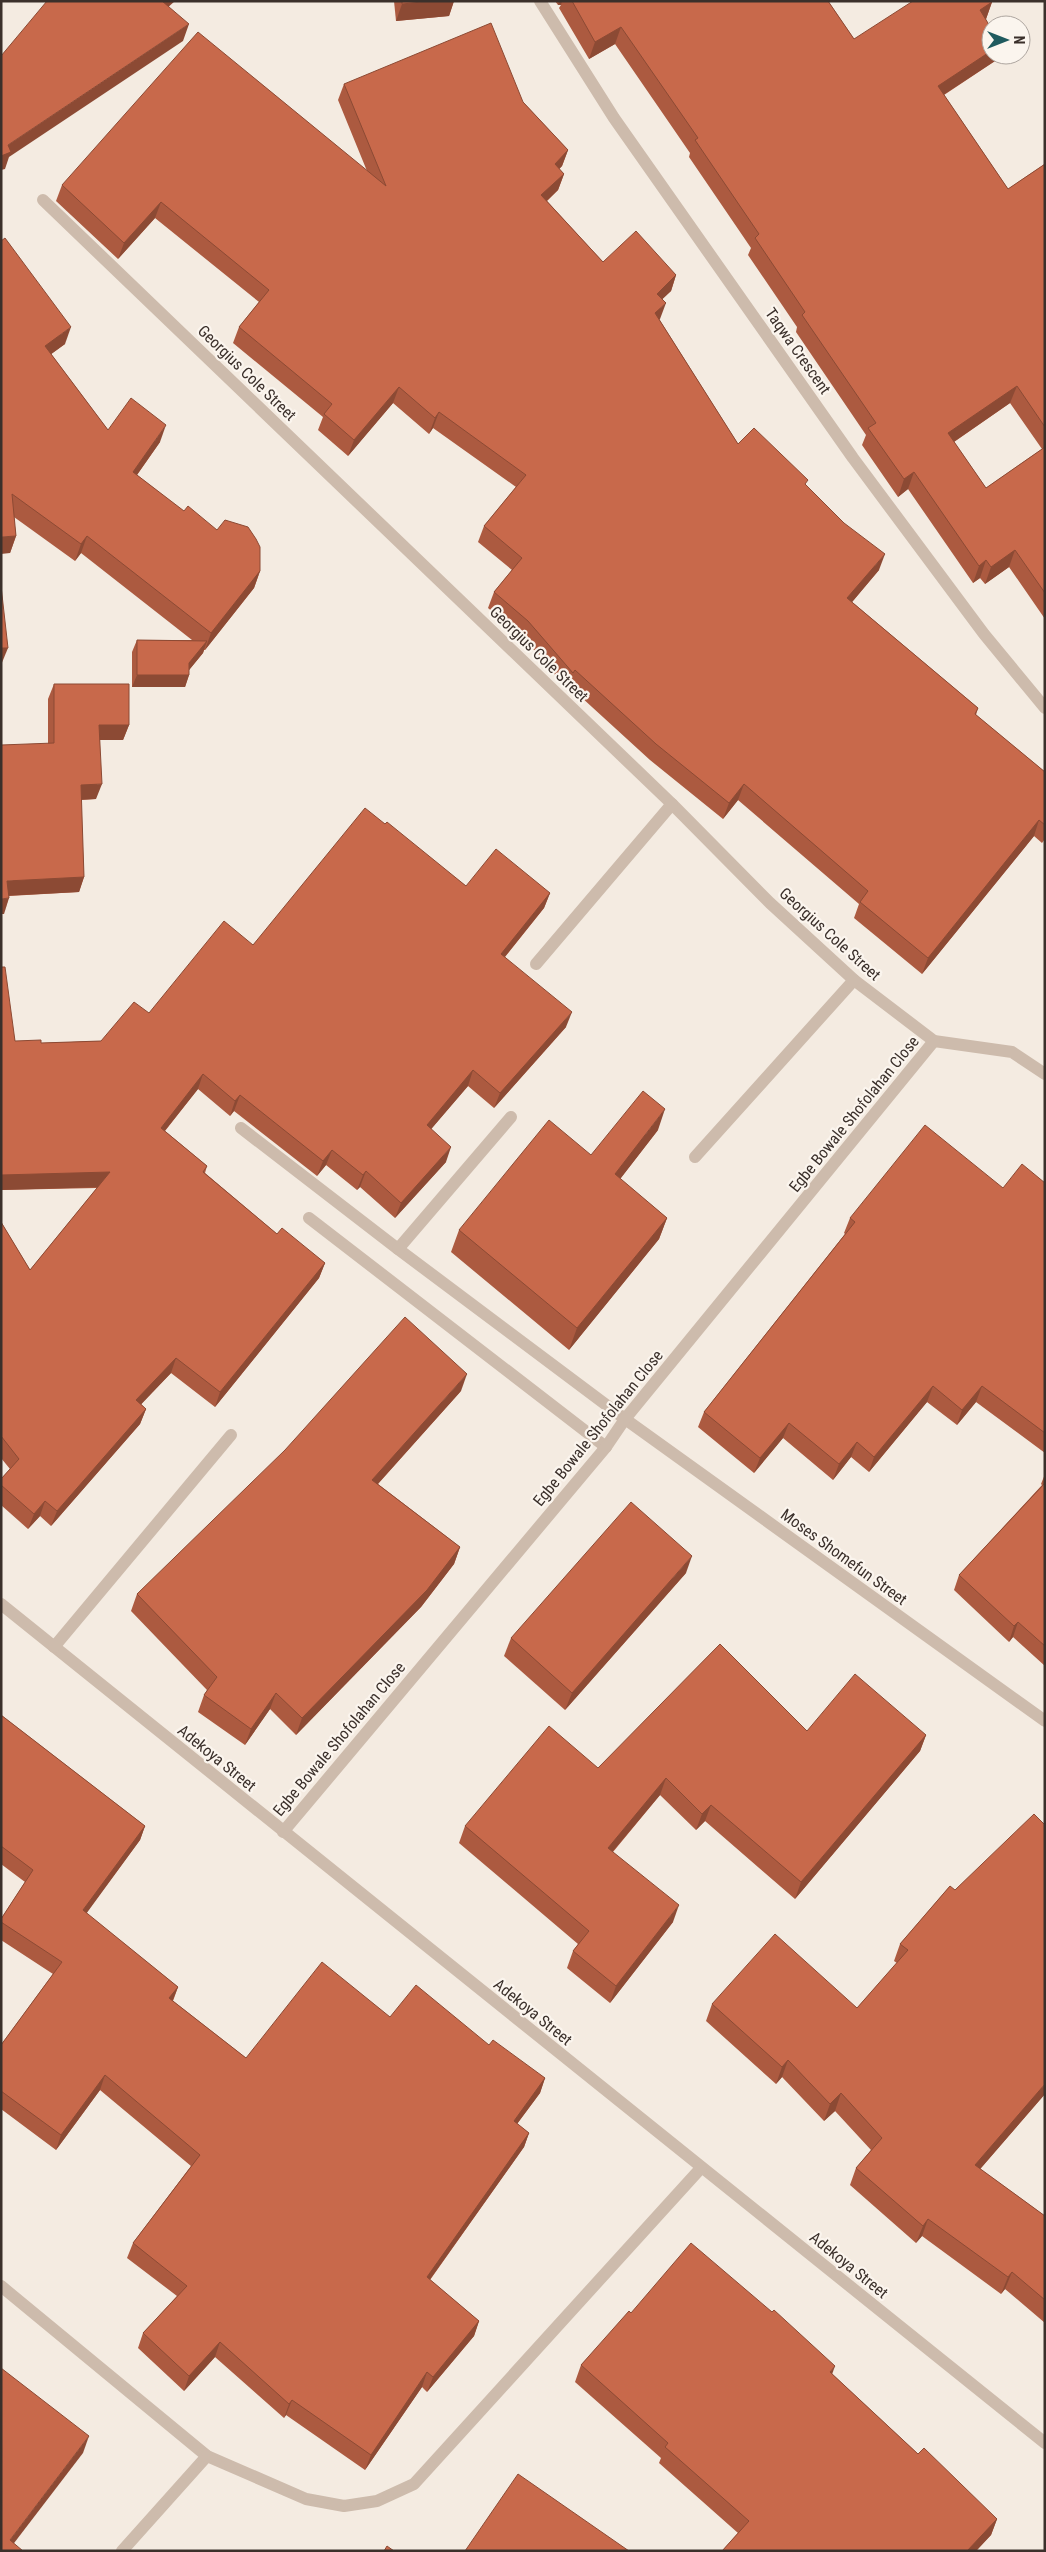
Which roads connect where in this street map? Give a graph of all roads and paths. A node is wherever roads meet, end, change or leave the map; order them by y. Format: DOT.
graph roads {
  1 [pos="540,1"];
  2 [pos="43,200"];
  3 [pos="1045,708"];
  4 [pos="672,804"];
  5 [pos="536,964"];
  6 [pos="854,980"];
  7 [pos="934,1041"];
  8 [pos="1045,1074"];
  9 [pos="511,1117"];
  10 [pos="241,1128"];
  11 [pos="695,1157"];
  12 [pos="309,1218"];
  13 [pos="398,1249"];
  14 [pos="625,1419"];
  15 [pos="231,1435"];
  16 [pos="606,1447"];
  17 [pos="1,1604"];
  18 [pos="54,1647"];
  19 [pos="1045,1721"];
  20 [pos="283,1832"];
  21 [pos="701,2168"];
  22 [pos="1,2286"];
  23 [pos="1045,2443"];
  24 [pos="207,2456"];
  25 [pos="122,2551"];
  1 -- 3 [label="street, Taqwa Crescent"];
  2 -- 4 [label="street, Georgius Cole Street"];
  4 -- 5 [label="street"];
  4 -- 6 [label="street, Georgius Cole Street"];
  6 -- 7 [label="street, Georgius Cole Street"];
  6 -- 11 [label="street"];
  7 -- 8 [label="street, Georgius Cole Street"];
  7 -- 14 [label="street, Egbe Bowale Shofolahan Close"];
  9 -- 13 [label="street"];
  10 -- 13 [label="street, Moses Shomefun Street"];
  12 -- 16 [label="street"];
  13 -- 14 [label="street, Moses Shomefun Street"];
  14 -- 16 [label="street, Egbe Bowale Shofolahan Close"];
  14 -- 19 [label="street, Moses Shomefun Street"];
  15 -- 18 [label="street"];
  16 -- 20 [label="street, Egbe Bowale Shofolahan Close"];
  17 -- 18 [label="street, Adekoya Street"];
  18 -- 20 [label="street, Adekoya Street"];
  20 -- 21 [label="street, Adekoya Street"];
  21 -- 23 [label="street, Adekoya Street"];
  21 -- 24 [label="street"];
  22 -- 24 [label="street"];
  24 -- 25 [label="street"];
}
